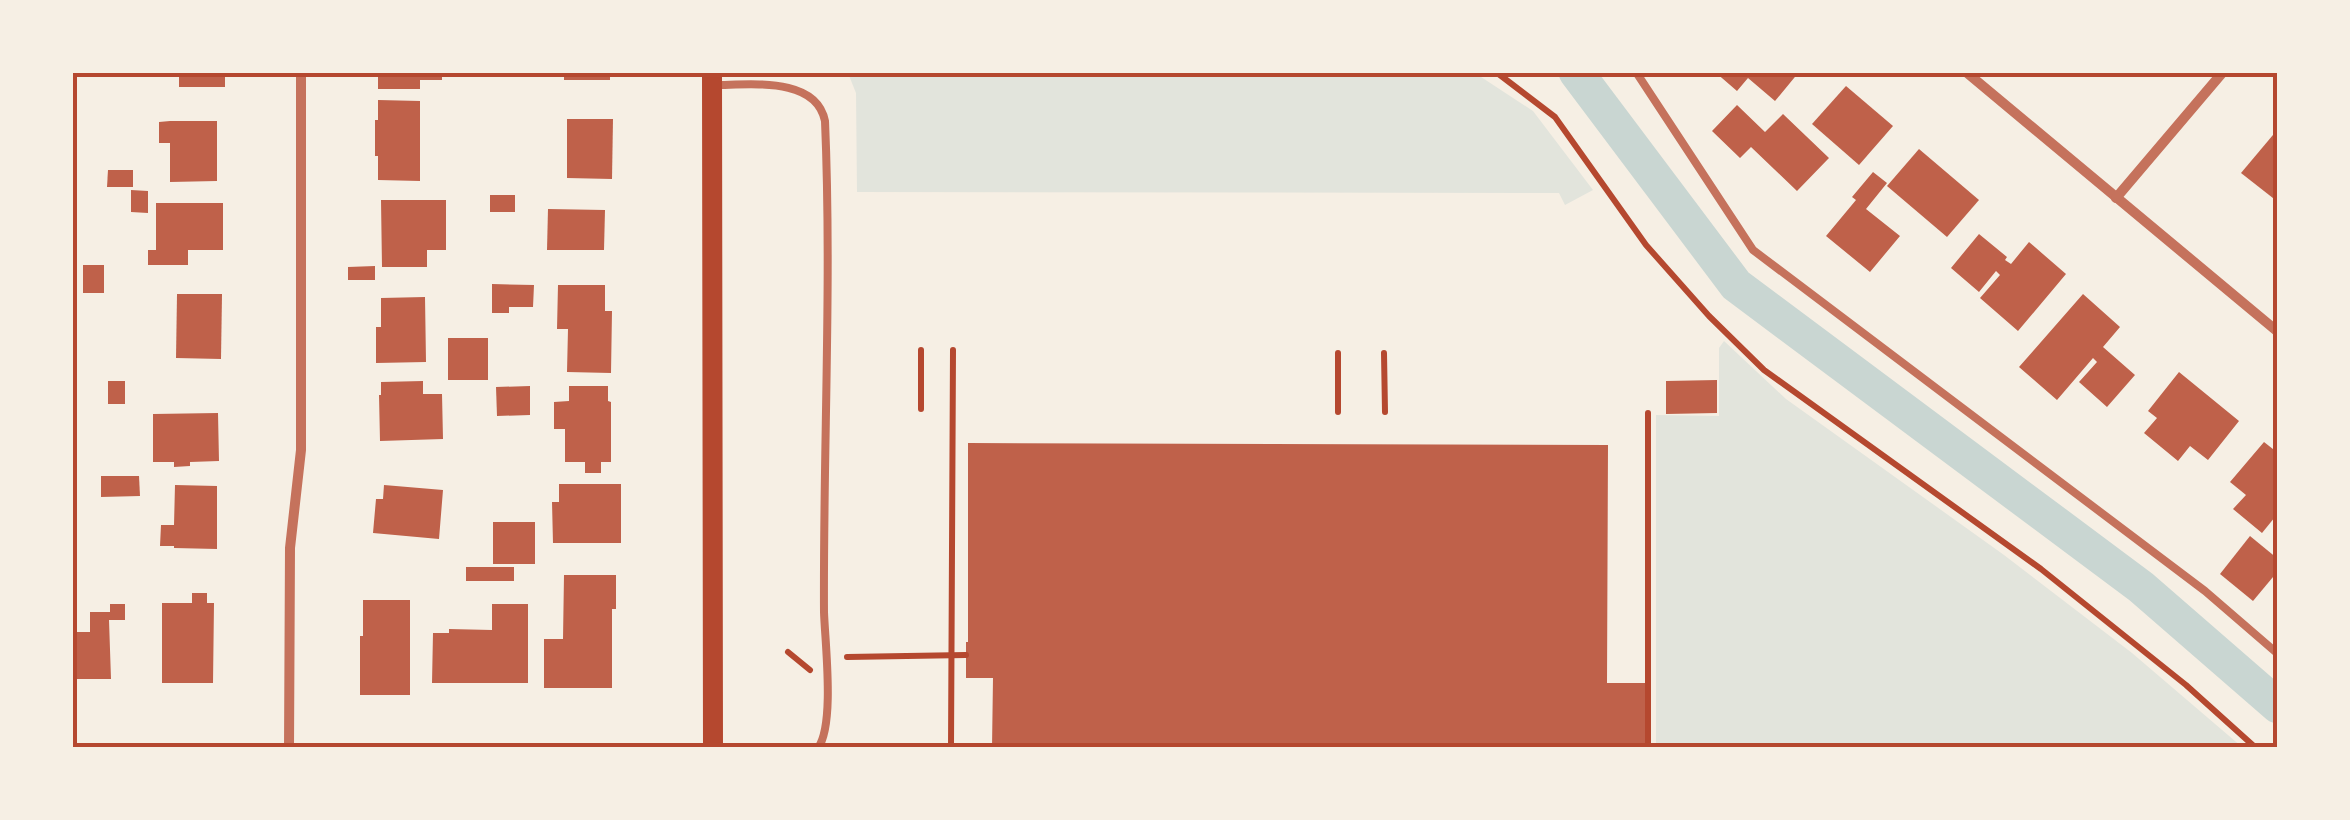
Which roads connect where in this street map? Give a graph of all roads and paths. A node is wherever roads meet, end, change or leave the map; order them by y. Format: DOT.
graph roads {
  1 [pos="301,72"];
  2 [pos="1496,72"];
  3 [pos="1636,72"];
  4 [pos="1966,72"];
  5 [pos="2223,72"];
  6 [pos="712,79"];
  7 [pos="2116,198"];
  8 [pos="2278,332"];
  9 [pos="921,350"];
  10 [pos="953,350"];
  11 [pos="1338,352"];
  12 [pos="1384,353"];
  13 [pos="921,409"];
  14 [pos="1338,412"];
  15 [pos="1385,412"];
  16 [pos="1648,413"];
  17 [pos="788,652"];
  18 [pos="2278,654"];
  19 [pos="951,656"];
  20 [pos="966,656"];
  21 [pos="847,657"];
  22 [pos="810,671"];
  23 [pos="289,748"];
  24 [pos="713,748"];
  25 [pos="818,748"];
  26 [pos="951,748"];
  27 [pos="1648,748"];
  28 [pos="2256,748"];
  1 -- 23 [label="street"];
  2 -- 28 [label="path"];
  3 -- 18 [label="lane"];
  4 -- 7 [label="street"];
  5 -- 7 [label="street"];
  6 -- 24 [label="main road"];
  6 -- 25 [label="lane"];
  7 -- 8 [label="street"];
  9 -- 13 [label="path"];
  10 -- 19 [label="path"];
  11 -- 14 [label="path"];
  12 -- 15 [label="path"];
  16 -- 27 [label="path"];
  17 -- 22 [label="path"];
  19 -- 20 [label="path"];
  19 -- 21 [label="path"];
  19 -- 26 [label="path"];
}
